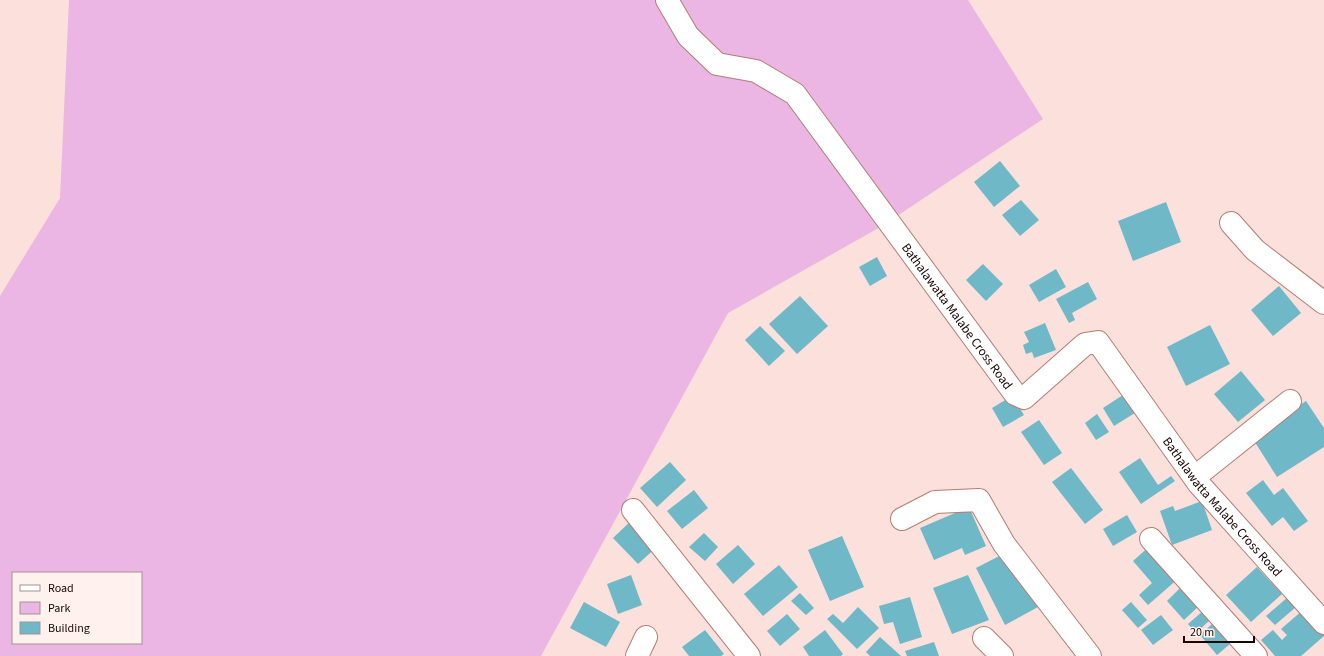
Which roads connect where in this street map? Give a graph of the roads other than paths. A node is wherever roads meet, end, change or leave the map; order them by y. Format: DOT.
graph roads {
  1 [pos="667,0"];
  2 [pos="1231,223"];
  3 [pos="1324,303"];
  4 [pos="1290,401"];
  5 [pos="1195,477"];
  6 [pos="634,510"];
  7 [pos="902,519"];
  8 [pos="1151,539"];
  9 [pos="1324,623"];
  10 [pos="984,638"];
  11 [pos="749,656"];
  12 [pos="1002,656"];
  13 [pos="1090,656"];
  14 [pos="1256,656"];
  1 -- 5 [label="street, Bathalawatta Malabe Cross Road"];
  2 -- 3 [label="street"];
  4 -- 5 [label="street"];
  5 -- 9 [label="street, Bathalawatta Malabe Cross Road"];
  6 -- 11 [label="street"];
  7 -- 13 [label="street"];
  8 -- 14 [label="street"];
  10 -- 12 [label="street"];
}
